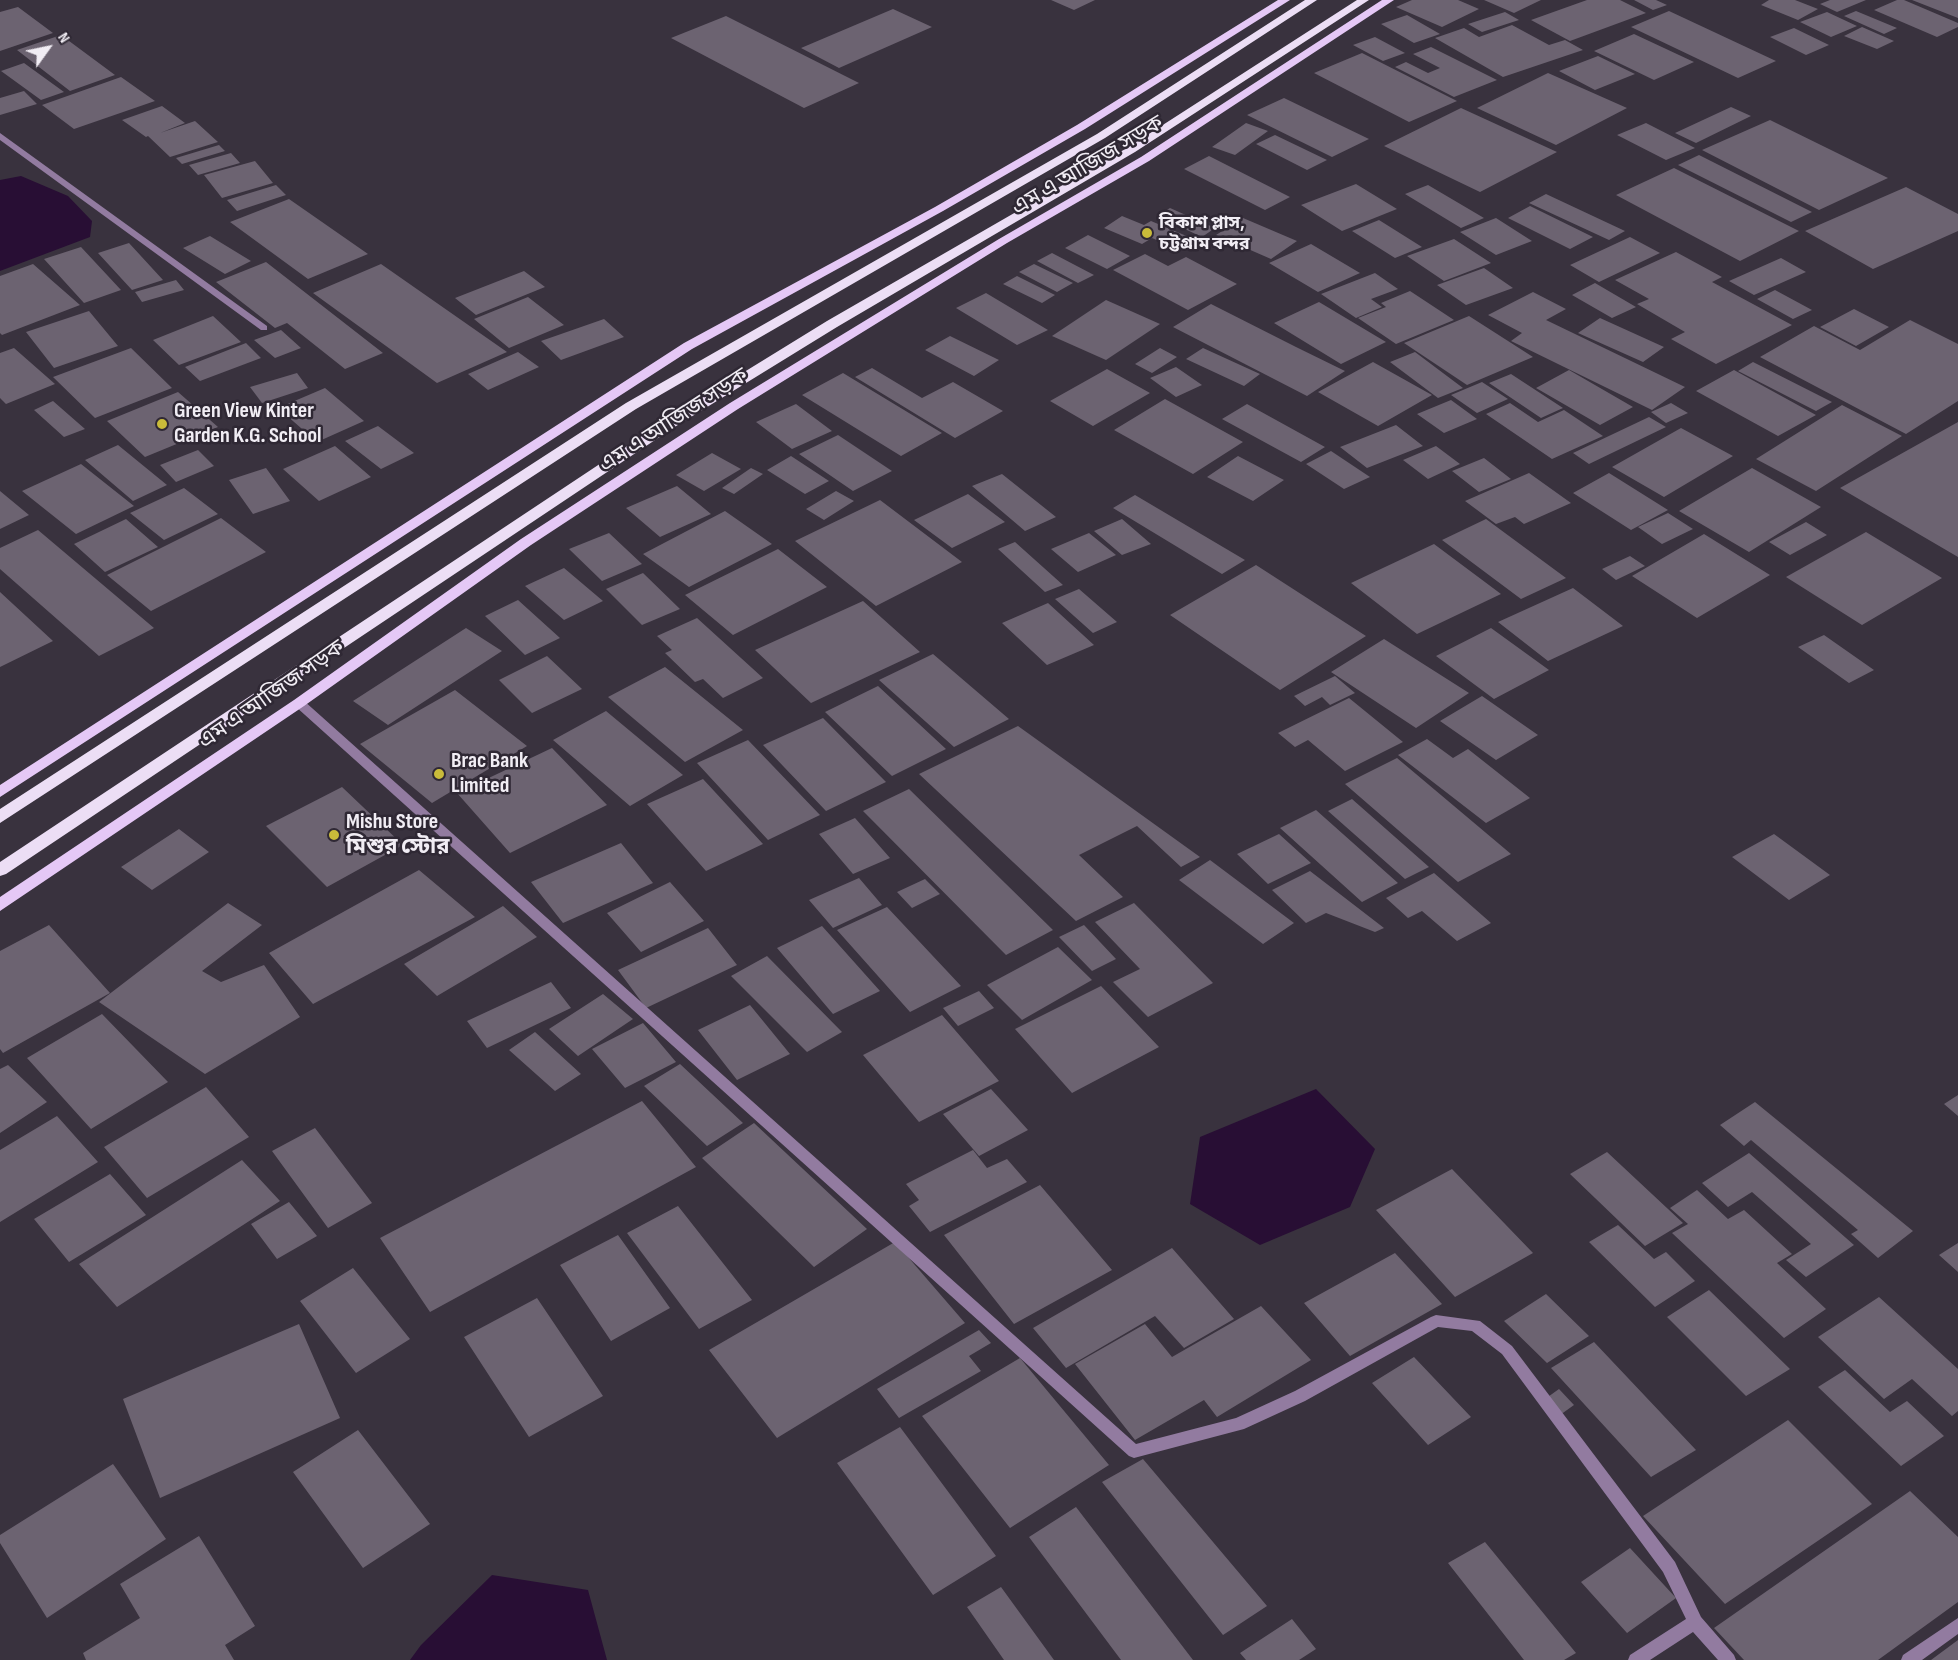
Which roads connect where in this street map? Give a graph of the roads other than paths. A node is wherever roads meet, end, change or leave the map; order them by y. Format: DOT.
graph roads {
  1 [pos="1285,0"];
  2 [pos="1312,0"];
  3 [pos="1364,0"];
  4 [pos="1389,0"];
  5 [pos="0,136"];
  6 [pos="264,328"];
  7 [pos="299,703"];
  8 [pos="0,792"];
  9 [pos="0,817"];
  10 [pos="0,870"];
  11 [pos="0,905"];
  12 [pos="1695,1622"];
  13 [pos="1958,1625"];
  14 [pos="1636,1660"];
  15 [pos="1728,1660"];
  16 [pos="1910,1660"];
  1 -- 8 [label="main road, এম এ আজিজ সড়ক"];
  2 -- 9 [label="highway"];
  3 -- 10 [label="highway"];
  4 -- 7 [label="main road, এম এ আজিজ সড়ক"];
  5 -- 6 [label="street"];
  7 -- 11 [label="main road, এম এ আজিজ সড়ক"];
  7 -- 12 [label="street"];
  12 -- 14 [label="street"];
  12 -- 15 [label="street"];
  13 -- 16 [label="street"];
}
